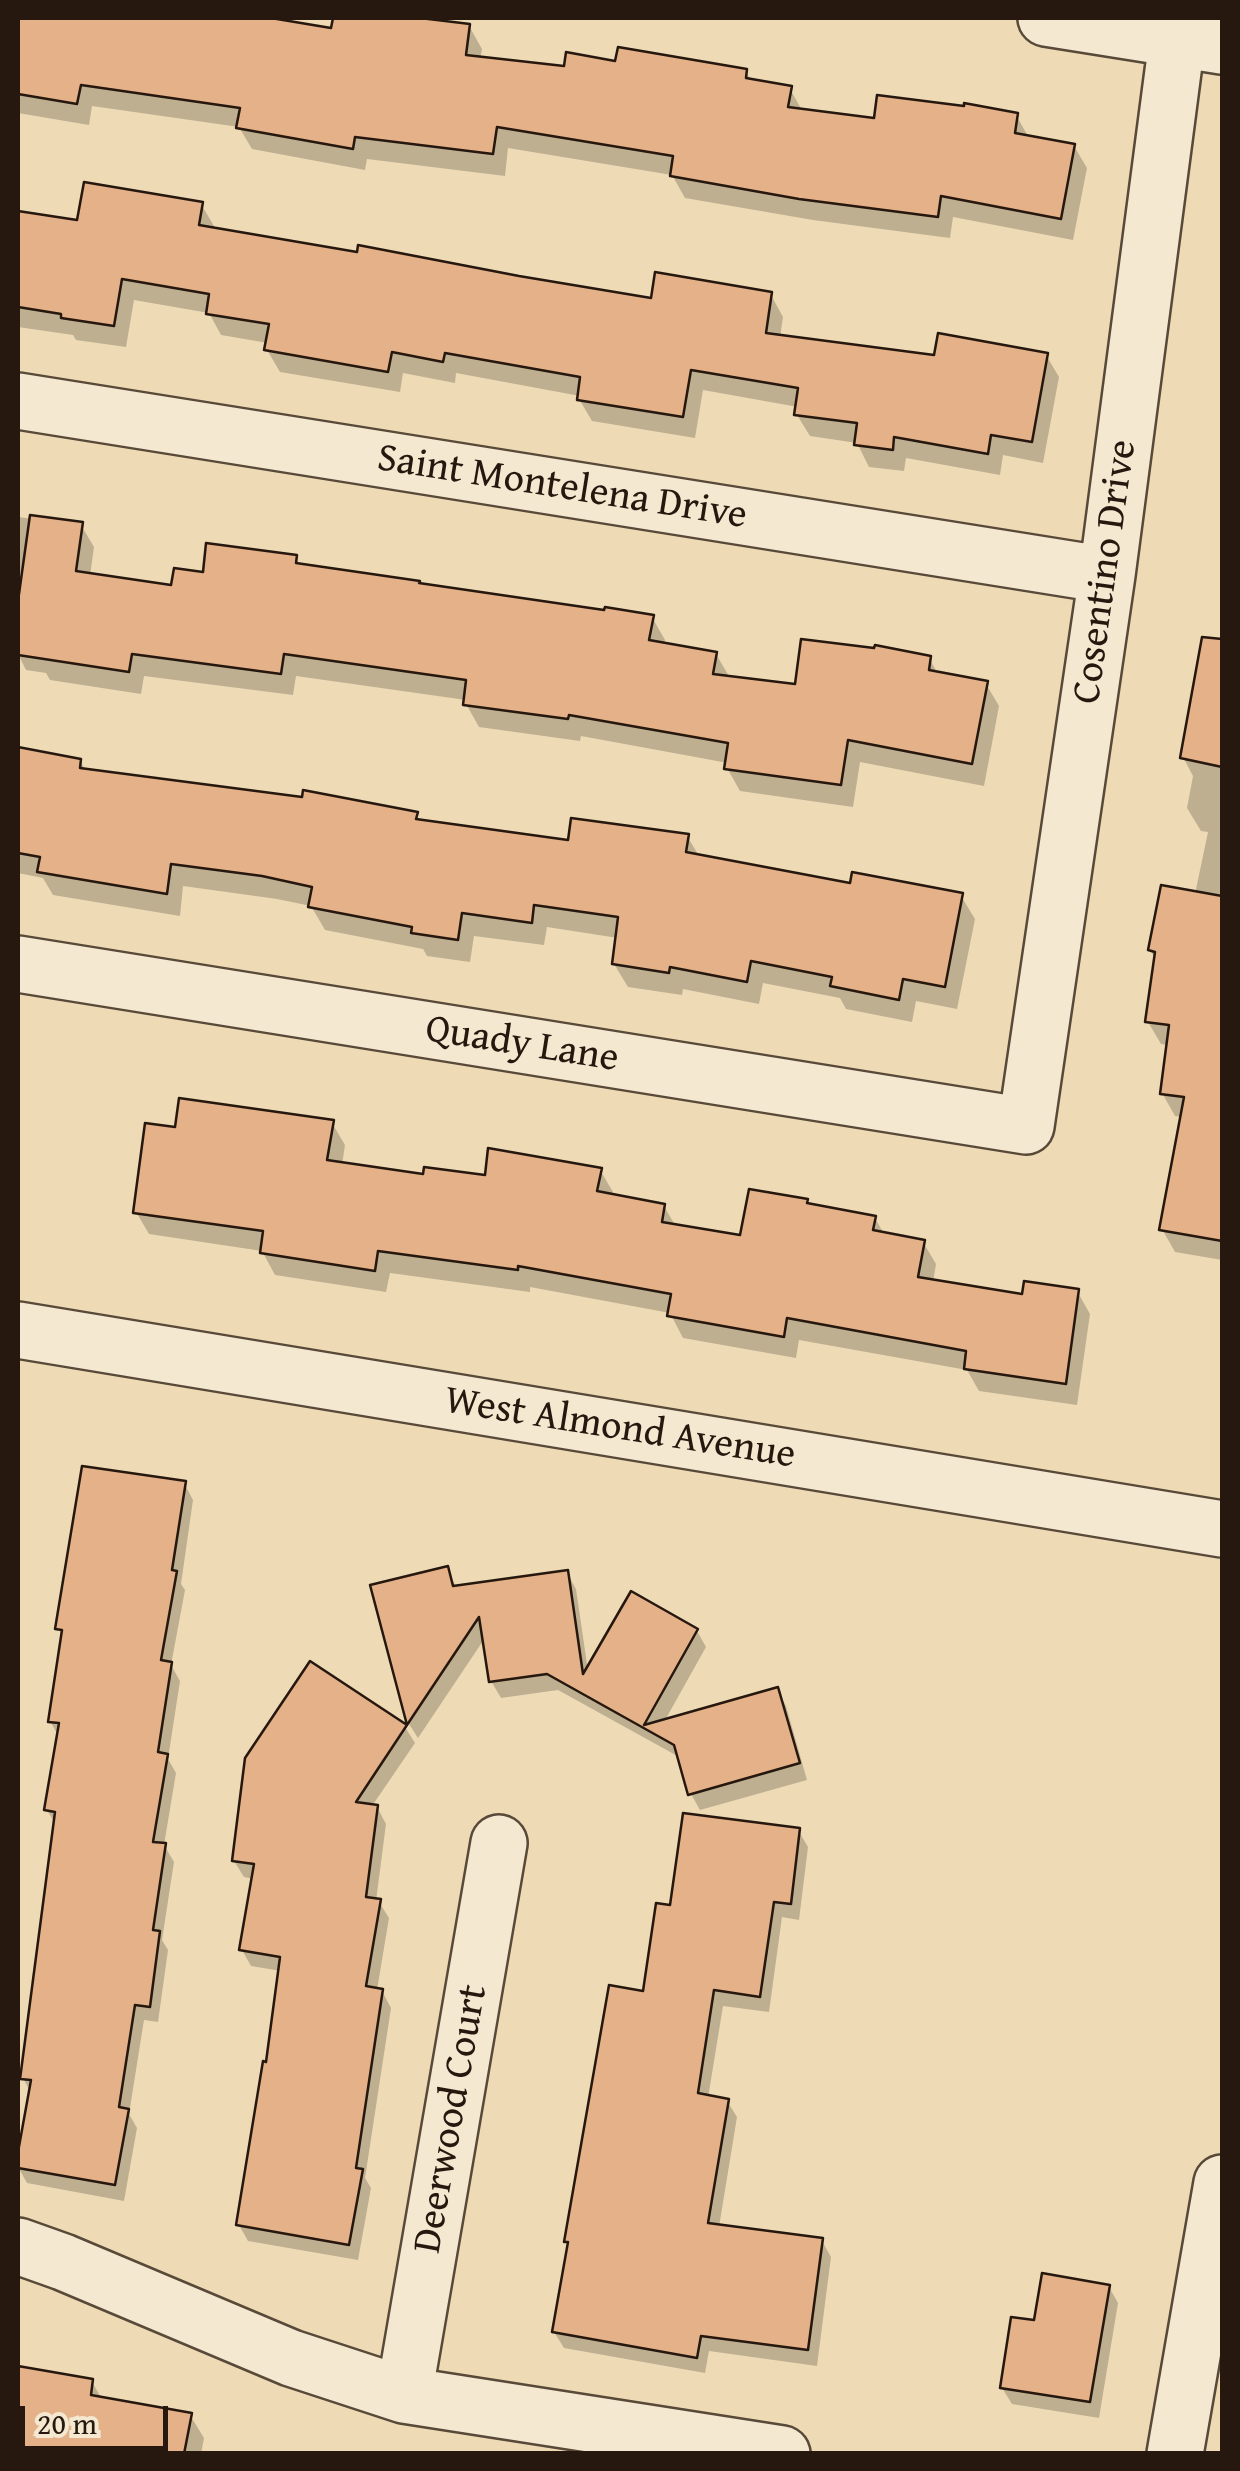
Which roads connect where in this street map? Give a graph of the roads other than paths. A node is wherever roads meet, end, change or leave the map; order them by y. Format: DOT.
graph roads {
  1 [pos="1046,18"];
  2 [pos="1193,34"];
  3 [pos="18,400"];
  4 [pos="1107,576"];
  5 [pos="18,969"];
  6 [pos="1026,1126"];
  7 [pos="18,1330"];
  8 [pos="1222,1528"];
  9 [pos="499,1843"];
  10 [pos="1222,2183"];
  11 [pos="18,2246"];
  12 [pos="404,2395"];
  13 [pos="782,2454"];
  14 [pos="1175,2454"];
  1 -- 2 [label="street"];
  2 -- 4 [label="street, Cosentino Drive"];
  3 -- 4 [label="street, Saint Montelena Drive"];
  4 -- 6 [label="street, Cosentino Drive"];
  5 -- 6 [label="street, Quady Lane"];
  7 -- 8 [label="street, West Almond Avenue"];
  9 -- 12 [label="street, Deerwood Court"];
  10 -- 14 [label="street"];
  11 -- 12 [label="street"];
  12 -- 13 [label="street"];
}
